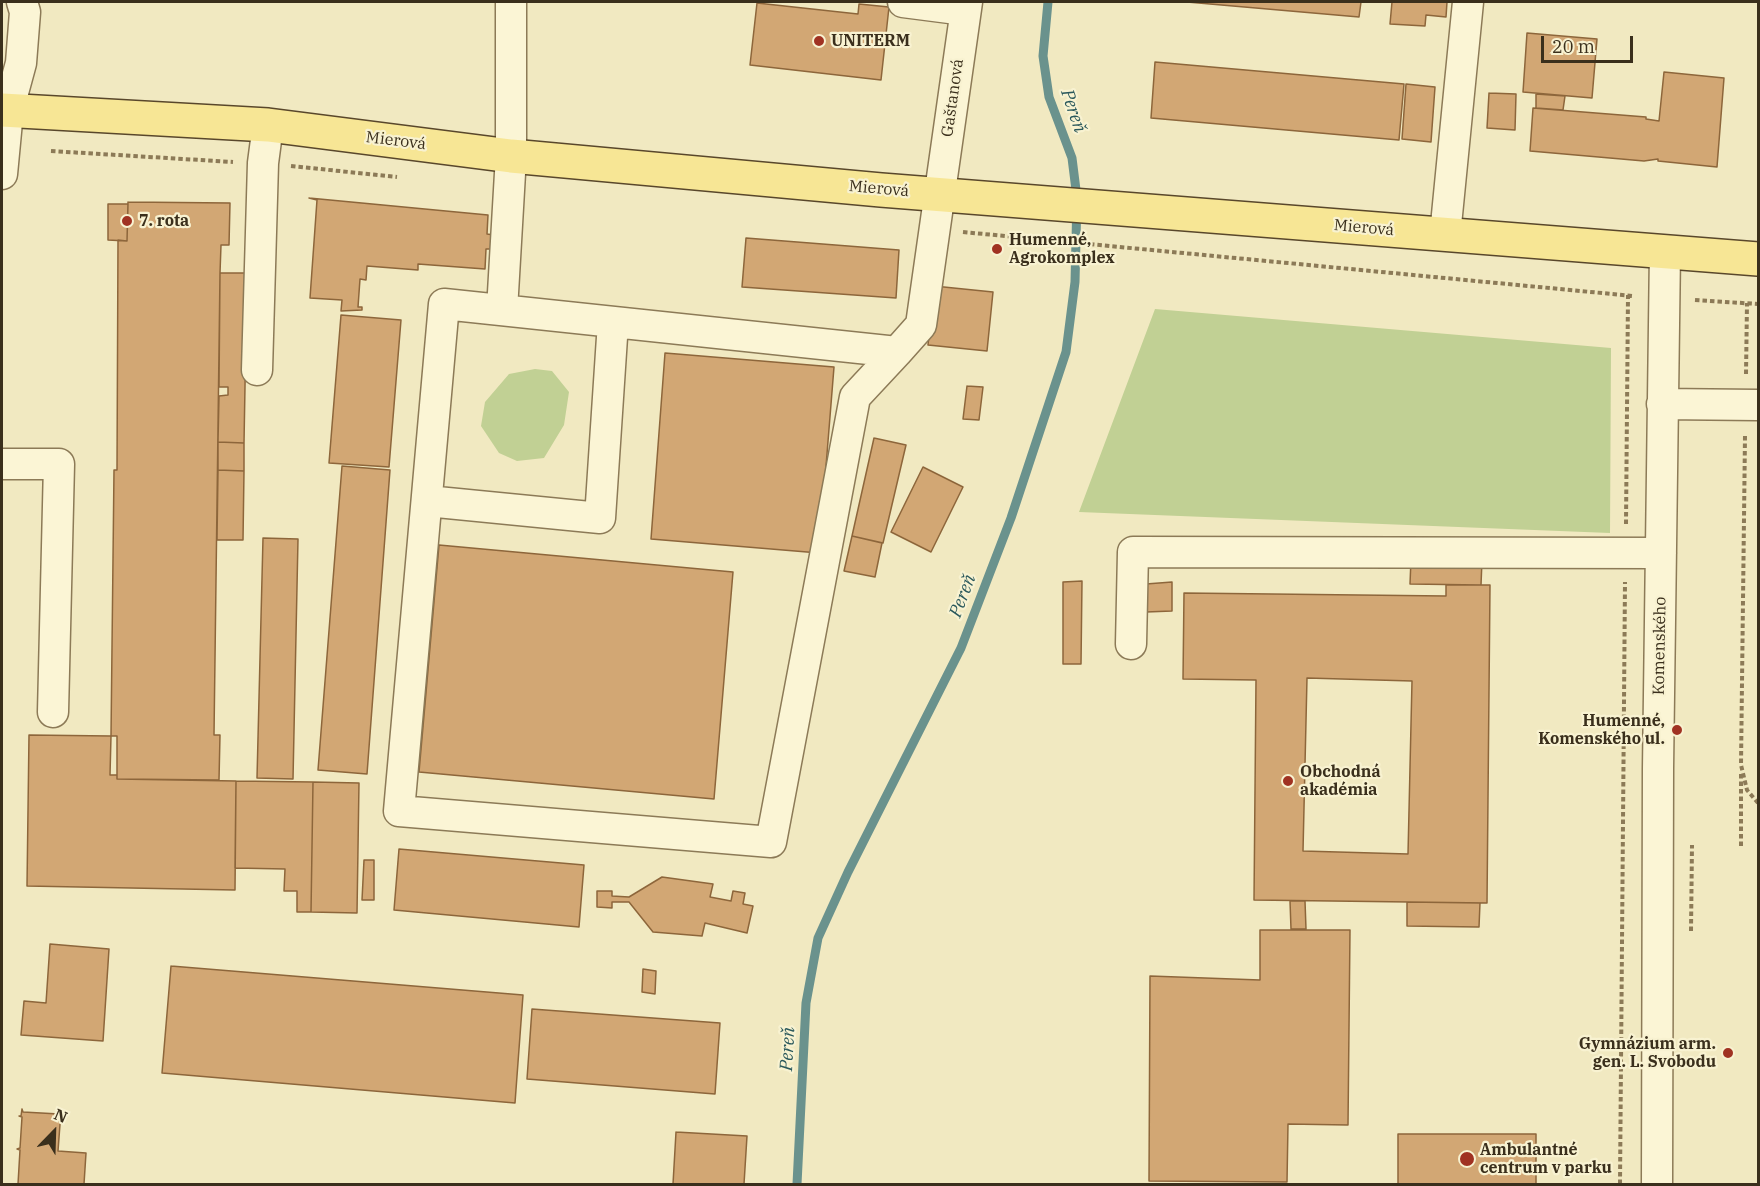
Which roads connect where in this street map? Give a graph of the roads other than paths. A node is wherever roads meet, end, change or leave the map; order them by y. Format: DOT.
graph roads {
  1 [pos="22,2"];
  2 [pos="511,2"];
  3 [pos="903,2"];
  4 [pos="1468,2"];
  5 [pos="966,6"];
  6 [pos="4,111"];
  7 [pos="268,125"];
  8 [pos="511,156"];
  9 [pos="2,174"];
  10 [pos="938,194"];
  11 [pos="1445,235"];
  12 [pos="1665,251"];
  13 [pos="1758,260"];
  14 [pos="502,310"];
  15 [pos="613,322"];
  16 [pos="897,352"];
  17 [pos="257,370"];
  18 [pos="1662,404"];
  19 [pos="1752,405"];
  20 [pos="2,464"];
  21 [pos="427,501"];
  22 [pos="1661,553"];
  23 [pos="1131,645"];
  24 [pos="53,712"];
  25 [pos="1657,1185"];
  1 -- 6 [label="street"];
  2 -- 8 [label="street"];
  3 -- 5 [label="street"];
  4 -- 11 [label="street"];
  5 -- 10 [label="street, Gaštanová"];
  6 -- 7 [label="main road, Mierová"];
  6 -- 9 [label="street"];
  7 -- 8 [label="main road, Mierová"];
  7 -- 17 [label="street"];
  8 -- 10 [label="main road, Mierová"];
  8 -- 14 [label="street"];
  10 -- 11 [label="main road, Mierová"];
  10 -- 16 [label="street, Gaštanová"];
  11 -- 12 [label="main road, Mierová"];
  12 -- 13 [label="main road, Mierová"];
  12 -- 18 [label="street, Komenského"];
  14 -- 15 [label="street"];
  14 -- 21 [label="street"];
  15 -- 16 [label="street"];
  15 -- 21 [label="street"];
  16 -- 21 [label="street, Gaštanová"];
  18 -- 19 [label="street"];
  18 -- 22 [label="street, Komenského"];
  20 -- 24 [label="street"];
  22 -- 23 [label="street"];
  22 -- 25 [label="street, Komenského"];
}
